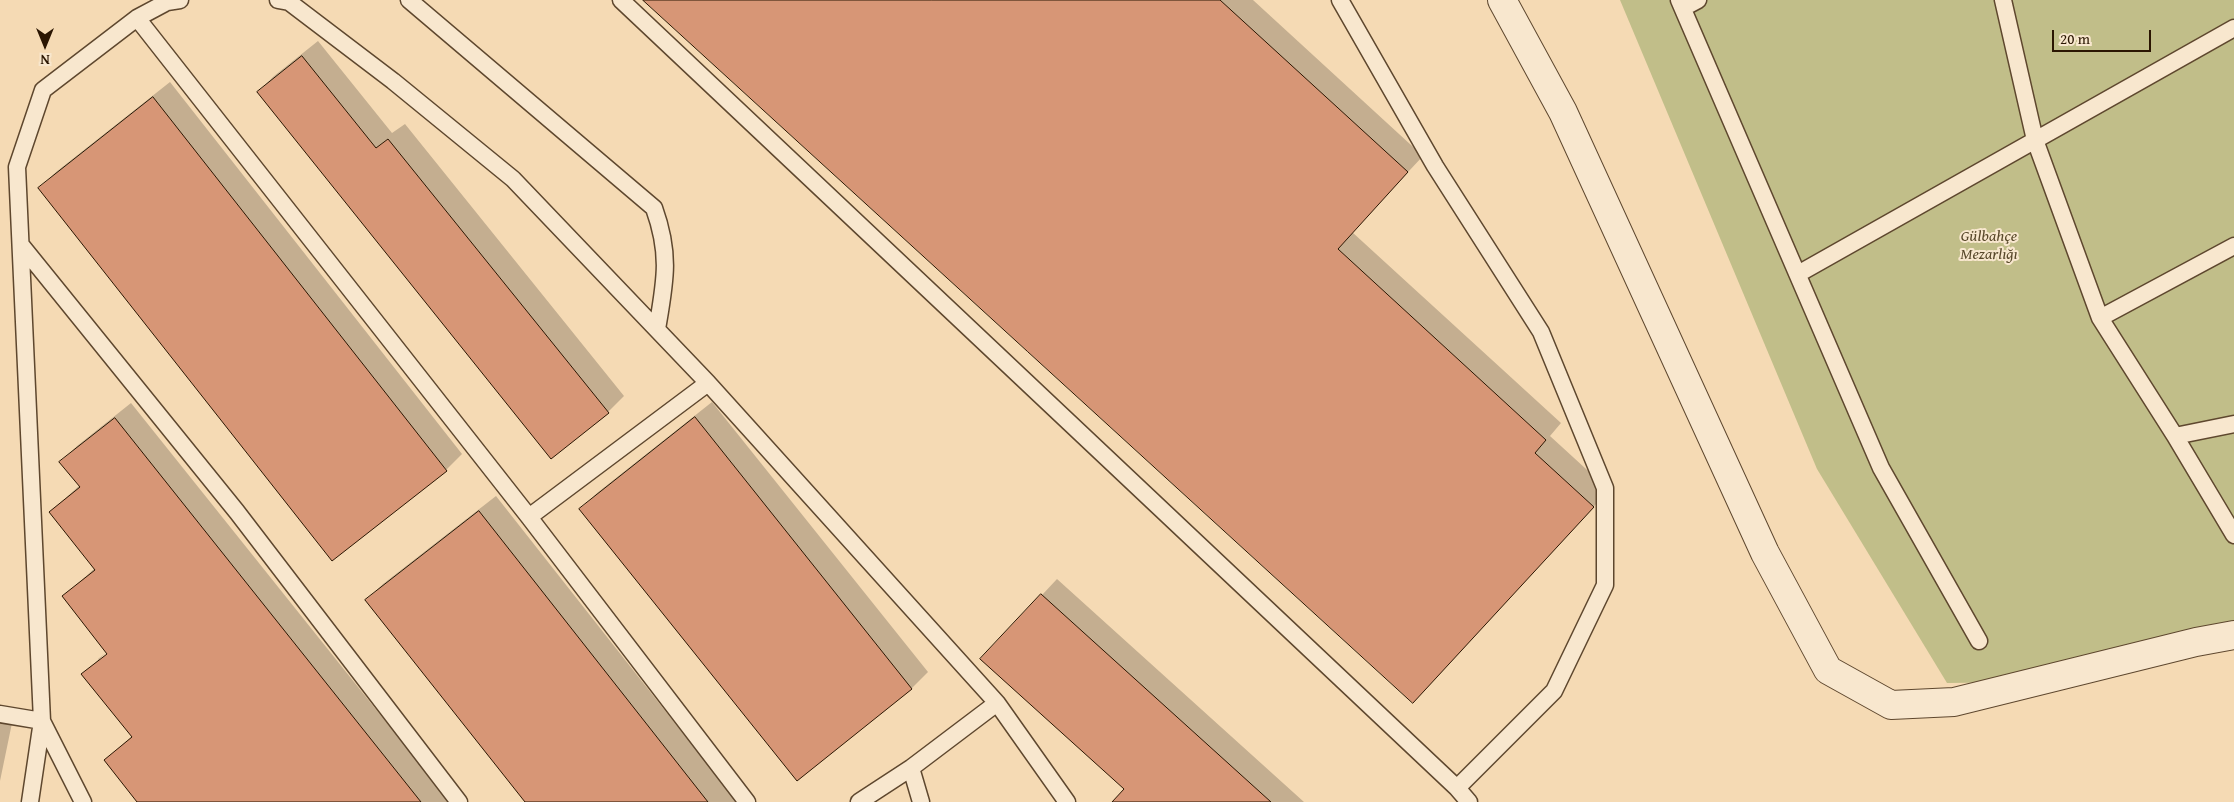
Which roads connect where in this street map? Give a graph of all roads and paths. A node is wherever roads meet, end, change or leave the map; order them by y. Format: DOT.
graph roads {
  1 [pos="180,0"];
  2 [pos="278,0"];
  3 [pos="409,0"];
  4 [pos="620,0"];
  5 [pos="1340,0"];
  6 [pos="1502,0"];
  7 [pos="1698,0"];
  8 [pos="2003,0"];
  9 [pos="1681,4"];
  10 [pos="137,18"];
  11 [pos="2234,28"];
  12 [pos="2035,140"];
  13 [pos="21,245"];
  14 [pos="2234,246"];
  15 [pos="1798,274"];
  16 [pos="2100,318"];
  17 [pos="657,329"];
  18 [pos="708,383"];
  19 [pos="2234,424"];
  20 [pos="2175,436"];
  21 [pos="529,517"];
  22 [pos="2234,535"];
  23 [pos="2234,635"];
  24 [pos="1980,641"];
  25 [pos="997,702"];
  26 [pos="0,714"];
  27 [pos="42,721"];
  28 [pos="911,768"];
  29 [pos="1457,788"];
  30 [pos="30,802"];
  31 [pos="83,802"];
  32 [pos="459,802"];
  33 [pos="747,802"];
  34 [pos="859,802"];
  35 [pos="921,802"];
  36 [pos="1066,802"];
  37 [pos="1469,802"];
  1 -- 10 [label="lane"];
  2 -- 17 [label="lane"];
  3 -- 17 [label="lane"];
  4 -- 29 [label="lane"];
  5 -- 29 [label="lane"];
  6 -- 23 [label="street"];
  7 -- 9 [label="lane"];
  8 -- 12 [label="lane"];
  9 -- 15 [label="lane"];
  10 -- 13 [label="lane"];
  10 -- 21 [label="lane"];
  11 -- 12 [label="lane"];
  12 -- 15 [label="lane"];
  12 -- 16 [label="lane"];
  13 -- 27 [label="lane"];
  13 -- 32 [label="lane"];
  14 -- 16 [label="lane"];
  15 -- 24 [label="lane"];
  16 -- 20 [label="lane"];
  17 -- 18 [label="lane"];
  18 -- 21 [label="lane"];
  18 -- 25 [label="lane"];
  19 -- 20 [label="lane"];
  20 -- 22 [label="lane"];
  21 -- 33 [label="lane"];
  25 -- 28 [label="lane"];
  25 -- 36 [label="lane"];
  26 -- 27 [label="lane"];
  27 -- 30 [label="lane"];
  27 -- 31 [label="lane"];
  28 -- 34 [label="lane"];
  28 -- 35 [label="lane"];
  29 -- 37 [label="lane"];
}
